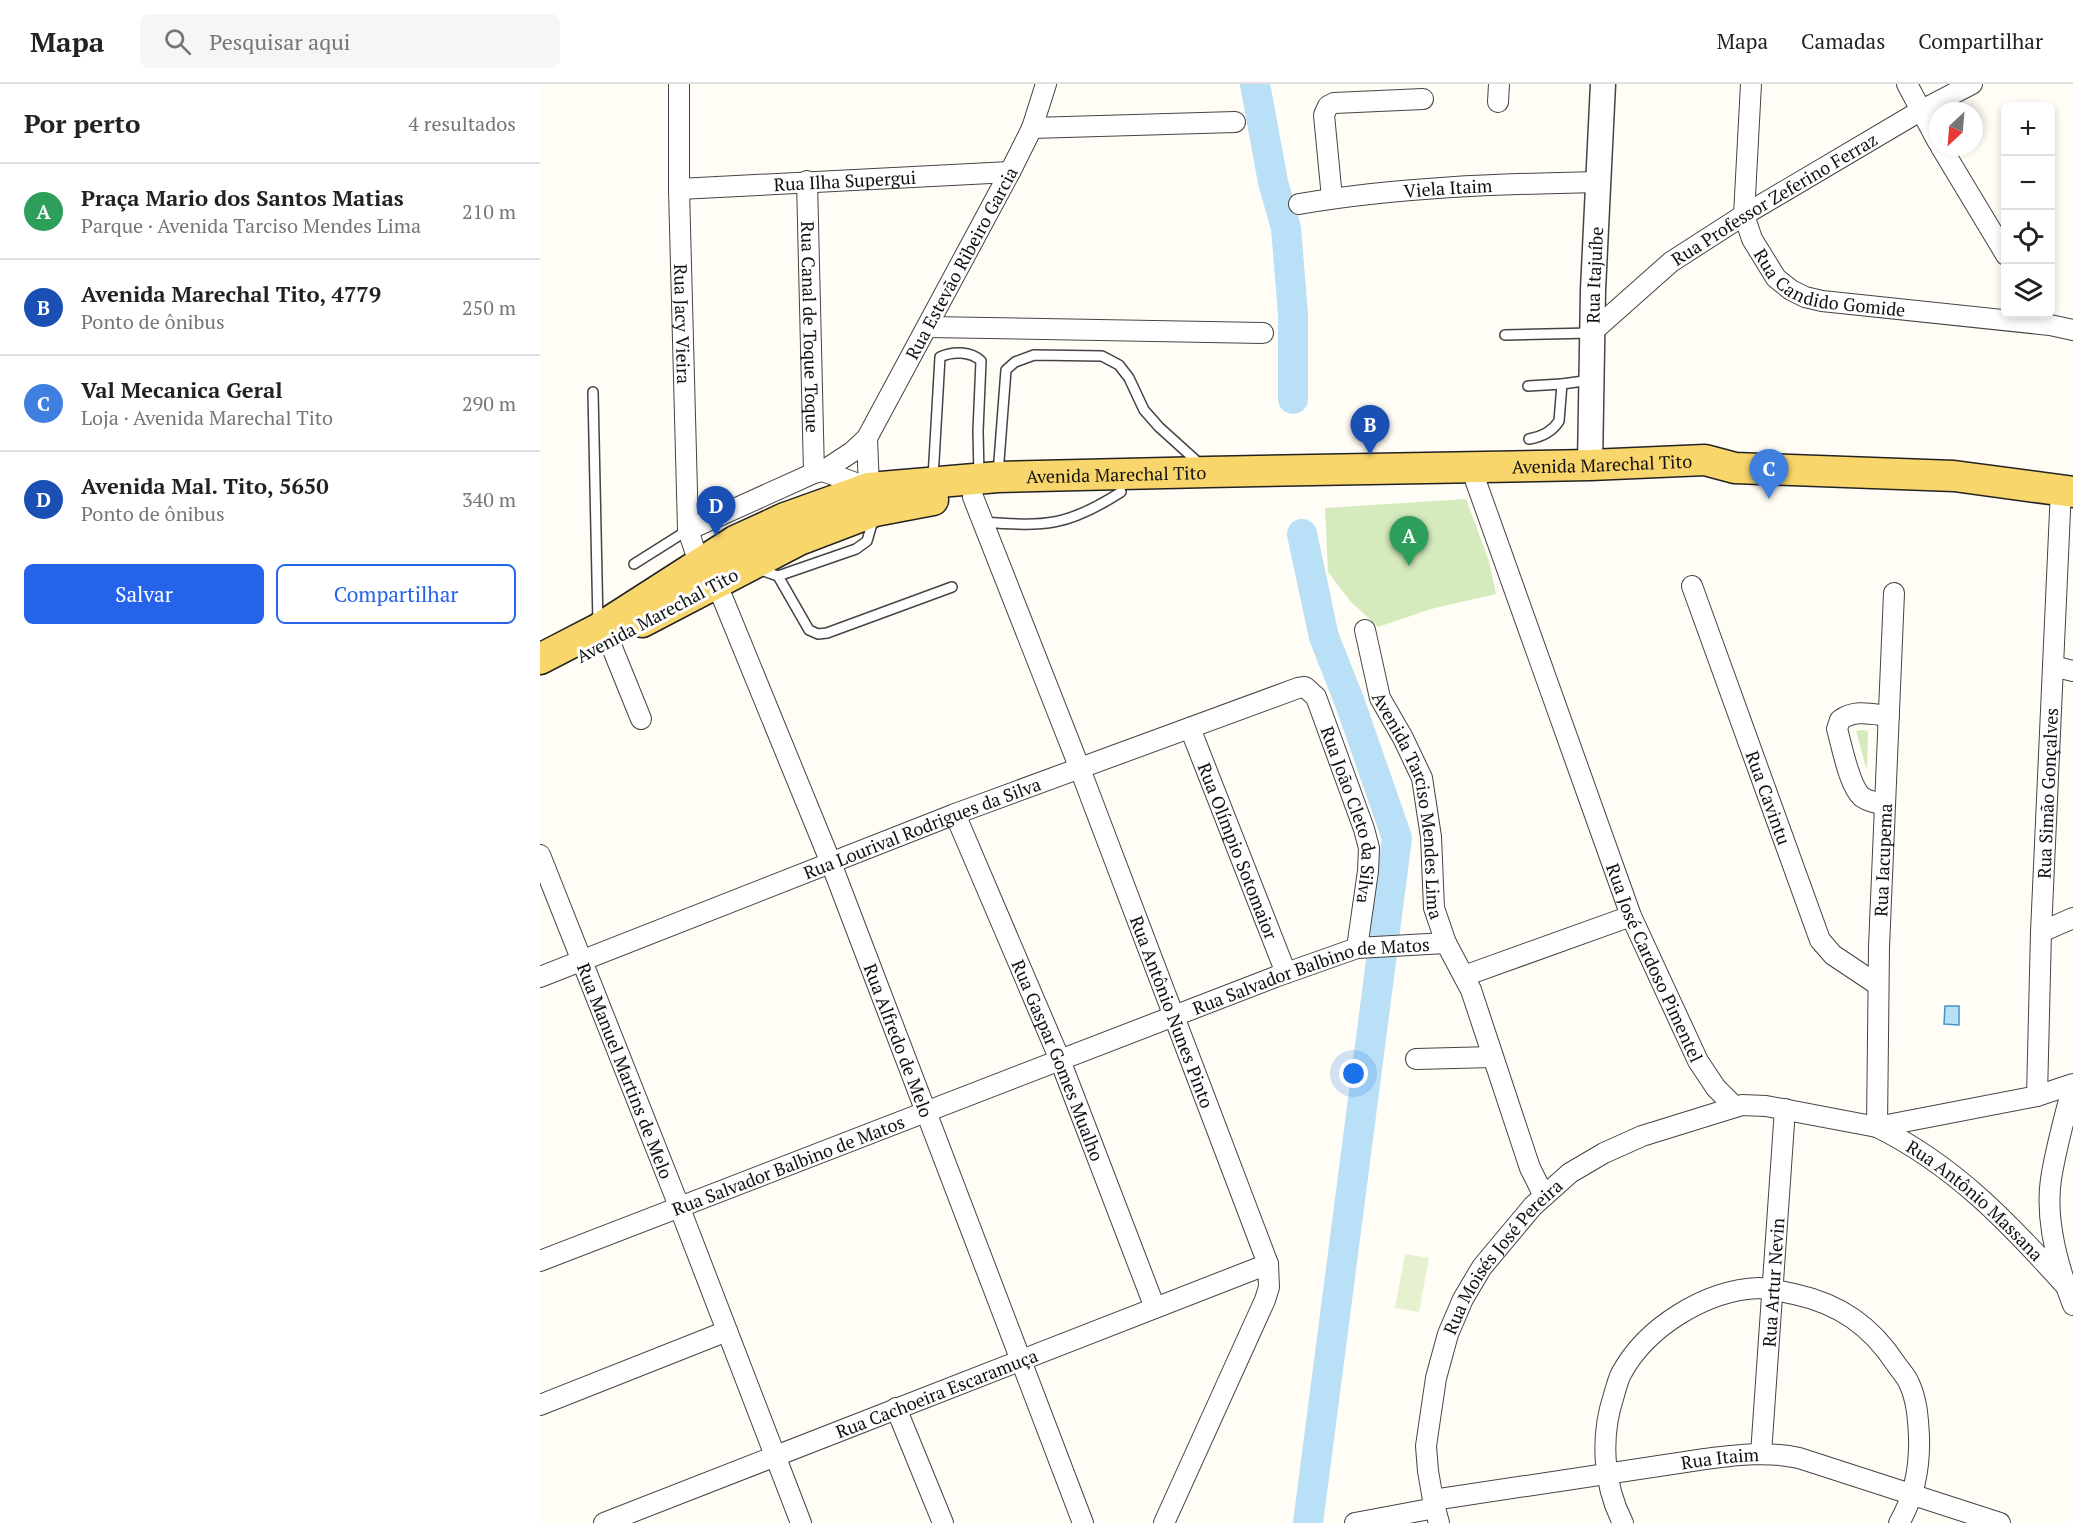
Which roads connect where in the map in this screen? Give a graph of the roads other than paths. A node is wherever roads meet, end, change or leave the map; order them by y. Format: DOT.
graph roads {
  1 [pos="679,84"];
  2 [pos="1046,84"];
  3 [pos="1603,84"];
  4 [pos="1751,84"];
  5 [pos="1907,84"];
  6 [pos="1972,84"];
  7 [pos="1423,99"];
  8 [pos="1920,111"];
  9 [pos="1235,122"];
  10 [pos="1929,126"];
  11 [pos="1032,128"];
  12 [pos="1946,156"];
  13 [pos="1010,172"];
  14 [pos="807,181"];
  15 [pos="1598,182"];
  16 [pos="679,189"];
  17 [pos="1332,198"];
  18 [pos="1299,204"];
  19 [pos="1744,215"];
  20 [pos="2001,247"];
  21 [pos="2046,319"];
  22 [pos="928,327"];
  23 [pos="2073,330"];
  24 [pos="1263,333"];
  25 [pos="1592,333"];
  26 [pos="1505,335"];
  27 [pos="1591,380"];
  28 [pos="1562,384"];
  29 [pos="1527,386"];
  30 [pos="593,392"];
  31 [pos="867,438"];
  32 [pos="1529,439"];
  33 [pos="1590,465"];
  34 [pos="1736,468"];
  35 [pos="1512,469"];
  36 [pos="1208,471"];
  37 [pos="818,472"];
  38 [pos="933,482"];
  39 [pos="1476,482"];
  40 [pos="2067,491"];
  41 [pos="983,493"];
  42 [pos="872,500"];
  43 [pos="688,530"];
  44 [pos="634,564"];
  45 [pos="747,566"];
  46 [pos="708,573"];
  47 [pos="778,576"];
  48 [pos="1692,586"];
  49 [pos="952,587"];
  50 [pos="1894,593"];
  51 [pos="1365,630"];
  52 [pos="603,635"];
  53 [pos="540,659"];
  54 [pos="2053,666"];
  55 [pos="2073,671"];
  56 [pos="540,678"];
  57 [pos="1305,687"];
  58 [pos="1888,716"];
  59 [pos="641,719"];
  60 [pos="1190,728"];
  61 [pos="1080,769"];
  62 [pos="1885,804"];
  63 [pos="955,814"];
  64 [pos="540,855"];
  65 [pos="831,863"];
  66 [pos="1631,916"];
  67 [pos="2073,918"];
  68 [pos="2041,932"];
  69 [pos="1446,943"];
  70 [pos="1364,948"];
  71 [pos="582,961"];
  72 [pos="1286,973"];
  73 [pos="1464,976"];
  74 [pos="540,977"];
  75 [pos="1878,985"];
  76 [pos="1173,1017"];
  77 [pos="1493,1057"];
  78 [pos="1416,1059"];
  79 [pos="1060,1060"];
  80 [pos="2073,1084"];
  81 [pos="2037,1096"];
  82 [pos="1735,1107"];
  83 [pos="1785,1109"];
  84 [pos="925,1113"];
  85 [pos="1877,1127"];
  86 [pos="1544,1196"];
  87 [pos="679,1206"];
  88 [pos="540,1261"];
  89 [pos="1268,1264"];
  90 [pos="2065,1285"];
  91 [pos="1773,1290"];
  92 [pos="2073,1305"];
  93 [pos="1155,1308"];
  94 [pos="727,1331"];
  95 [pos="1020,1360"];
  96 [pos="540,1405"];
  97 [pos="896,1408"];
  98 [pos="1761,1454"];
  99 [pos="775,1456"];
  100 [pos="1607,1474"];
  101 [pos="1912,1495"];
  102 [pos="1436,1510"];
  103 [pos="649,1515"];
  104 [pos="604,1523"];
  105 [pos="801,1523"];
  106 [pos="943,1523"];
  107 [pos="1083,1523"];
  108 [pos="1164,1523"];
  109 [pos="1355,1523"];
  110 [pos="1623,1523"];
  111 [pos="1899,1523"];
  112 [pos="2000,1523"];
  1 -- 16 [label="street, Rua Jacy Vieira"];
  2 -- 11 [label="street, Rua Estevão Ribeiro Garcia"];
  3 -- 15 [label="street, Rua Itajuíbe"];
  4 -- 19 [label="street, Rua Candido Gomide"];
  5 -- 8 [label="street"];
  6 -- 8 [label="street, Rua Professor Zeferino Ferraz"];
  7 -- 17 [label="street"];
  8 -- 10 [label="street"];
  8 -- 19 [label="street, Rua Professor Zeferino Ferraz"];
  9 -- 11 [label="street"];
  11 -- 13 [label="street, Rua Estevão Ribeiro Garcia"];
  12 -- 20 [label="street"];
  13 -- 14 [label="street, Rua Ilha Supergui"];
  13 -- 22 [label="street, Rua Estevão Ribeiro Garcia"];
  14 -- 16 [label="street, Rua Ilha Supergui"];
  14 -- 37 [label="street, Rua Canal de Toque Toque"];
  15 -- 17 [label="street, Viela Itaim"];
  15 -- 25 [label="street, Rua Itajuíbe"];
  16 -- 43 [label="street, Rua Jacy Vieira"];
  17 -- 18 [label="street, Viela Itaim"];
  19 -- 21 [label="street, Rua Candido Gomide"];
  19 -- 25 [label="street, Rua Professor Zeferino Ferraz"];
  21 -- 23 [label="street, Rua Candido Gomide"];
  22 -- 24 [label="street"];
  22 -- 31 [label="street, Rua Estevão Ribeiro Garcia"];
  25 -- 26 [label="lane"];
  25 -- 27 [label="street, Rua Itajuíbe"];
  27 -- 28 [label="lane"];
  27 -- 33 [label="street, Rua Itajuíbe"];
  28 -- 29 [label="lane"];
  28 -- 32 [label="lane"];
  30 -- 52 [label="lane"];
  31 -- 37 [label="street, Rua Estevão Ribeiro Garcia"];
  31 -- 42 [label="street"];
  33 -- 34 [label="main road, Avenida Marechal Tito"];
  33 -- 35 [label="main road, Avenida Marechal Tito"];
  34 -- 35 [label="main road, Avenida Marechal Tito"];
  34 -- 40 [label="main road, Avenida Marechal Tito"];
  35 -- 36 [label="main road, Avenida Marechal Tito"];
  35 -- 39 [label="main road, Avenida Marechal Tito"];
  36 -- 41 [label="main road, Avenida Marechal Tito"];
  36 -- 41 [label="lane"];
  37 -- 42 [label="street"];
  37 -- 43 [label="street, Rua Estevão Ribeiro Garcia"];
  38 -- 41 [label="main road, Avenida Marechal Tito"];
  38 -- 41 [label="lane"];
  38 -- 42 [label="main road, Avenida Marechal Tito"];
  39 -- 41 [label="main road, Avenida Marechal Tito"];
  39 -- 66 [label="street, Rua José Cardoso Pimentel"];
  40 -- 54 [label="street, Rua Simão Gonçalves"];
  41 -- 42 [label="main road, Avenida Marechal Tito"];
  41 -- 61 [label="street, Rua Antônio Nunes Pinto"];
  42 -- 45 [label="main road, Avenida Marechal Tito"];
  42 -- 46 [label="main road, Avenida Marechal Tito"];
  42 -- 47 [label="lane"];
  43 -- 44 [label="lane"];
  43 -- 46 [label="street, Rua Jacy Vieira"];
  45 -- 46 [label="main road, Avenida Marechal Tito"];
  45 -- 47 [label="lane"];
  46 -- 52 [label="main road, Avenida Marechal Tito"];
  46 -- 65 [label="street, Rua Alfredo de Melo"];
  47 -- 49 [label="lane"];
  48 -- 75 [label="street, Rua Cavintu"];
  50 -- 58 [label="street, Rua Iacupema"];
  51 -- 69 [label="street, Avenida Tarciso Mendes Lima"];
  52 -- 53 [label="main road, Avenida Marechal Tito"];
  52 -- 56 [label="main road, Avenida Marechal Tito"];
  52 -- 59 [label="street"];
  54 -- 55 [label="street"];
  54 -- 68 [label="street, Rua Simão Gonçalves"];
  57 -- 60 [label="street, Rua Lourival Rodrigues da Silva"];
  57 -- 70 [label="street, Rua João Cleto da Silva"];
  58 -- 62 [label="street, Rua Iacupema"];
  58 -- 62 [label="street"];
  60 -- 61 [label="street, Rua Lourival Rodrigues da Silva"];
  60 -- 72 [label="street, Rua Olímpio Sotomaior"];
  61 -- 63 [label="street, Rua Lourival Rodrigues da Silva"];
  61 -- 76 [label="street, Rua Antônio Nunes Pinto"];
  62 -- 75 [label="street, Rua Iacupema"];
  63 -- 65 [label="street, Rua Lourival Rodrigues da Silva"];
  63 -- 79 [label="street, Rua Gaspar Gomes Mualho"];
  64 -- 71 [label="street, Rua Manuel Martins de Melo"];
  65 -- 71 [label="street, Rua Lourival Rodrigues da Silva"];
  65 -- 84 [label="street, Rua Alfredo de Melo"];
  66 -- 73 [label="street"];
  66 -- 82 [label="street, Rua José Cardoso Pimentel"];
  67 -- 68 [label="street"];
  68 -- 81 [label="street, Rua Simão Gonçalves"];
  69 -- 70 [label="street, Rua Salvador Balbino de Matos"];
  69 -- 73 [label="street, Avenida Tarciso Mendes Lima"];
  70 -- 72 [label="street, Rua Salvador Balbino de Matos"];
  71 -- 74 [label="street, Rua Lourival Rodrigues da Silva"];
  71 -- 87 [label="street, Rua Manuel Martins de Melo"];
  72 -- 76 [label="street, Rua Salvador Balbino de Matos"];
  73 -- 77 [label="street, Avenida Tarciso Mendes Lima"];
  75 -- 85 [label="street, Rua Iacupema"];
  76 -- 79 [label="street, Rua Salvador Balbino de Matos"];
  76 -- 89 [label="street, Rua Antônio Nunes Pinto"];
  77 -- 78 [label="street"];
  77 -- 86 [label="street, Avenida Tarciso Mendes Lima"];
  79 -- 84 [label="street, Rua Salvador Balbino de Matos"];
  79 -- 93 [label="street, Rua Gaspar Gomes Mualho"];
  80 -- 81 [label="street"];
  80 -- 90 [label="street"];
  81 -- 85 [label="street"];
  82 -- 83 [label="street"];
  82 -- 86 [label="street, Rua Moisés José Pereira"];
  83 -- 85 [label="street"];
  83 -- 91 [label="street, Rua Artur Nevin"];
  84 -- 87 [label="street, Rua Salvador Balbino de Matos"];
  84 -- 95 [label="street, Rua Alfredo de Melo"];
  85 -- 90 [label="street, Rua Antônio Massana"];
  86 -- 102 [label="street, Rua Moisés José Pereira"];
  87 -- 88 [label="street, Rua Salvador Balbino de Matos"];
  87 -- 94 [label="street, Rua Manuel Martins de Melo"];
  89 -- 93 [label="street, Rua Cachoeira Escaramuça"];
  89 -- 108 [label="street, Rua Antônio Nunes Pinto"];
  90 -- 92 [label="street"];
  91 -- 98 [label="street, Rua Artur Nevin"];
  91 -- 100 [label="street"];
  91 -- 101 [label="street"];
  93 -- 95 [label="street, Rua Cachoeira Escaramuça"];
  94 -- 96 [label="street"];
  94 -- 99 [label="street, Rua Manuel Martins de Melo"];
  95 -- 97 [label="street, Rua Cachoeira Escaramuça"];
  95 -- 107 [label="street, Rua Alfredo de Melo"];
  97 -- 99 [label="street, Rua Cachoeira Escaramuça"];
  97 -- 106 [label="street"];
  98 -- 100 [label="street, Rua Itaim"];
  98 -- 101 [label="street, Rua Itaim"];
  99 -- 103 [label="street, Rua Cachoeira Escaramuça"];
  99 -- 105 [label="street, Rua Manuel Martins de Melo"];
  100 -- 102 [label="street, Rua Itaim"];
  100 -- 110 [label="street"];
  101 -- 111 [label="street"];
  101 -- 112 [label="street, Rua Itaim"];
  102 -- 109 [label="street, Rua Itaim"];
  103 -- 104 [label="street, Rua Cachoeira Escaramuça"];
}
